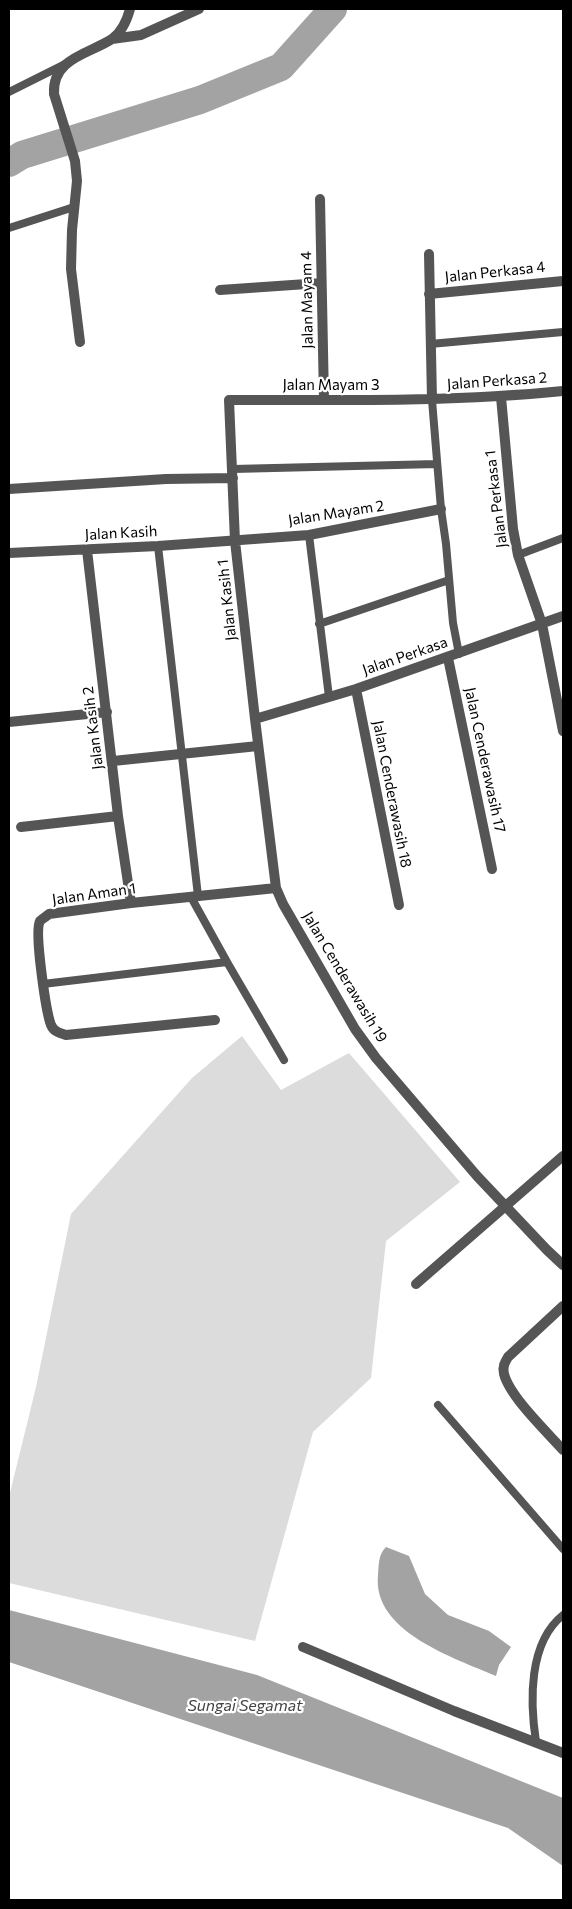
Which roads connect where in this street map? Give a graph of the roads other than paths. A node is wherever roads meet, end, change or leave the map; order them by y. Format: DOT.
graph roads {
  1 [pos="130,9"];
  2 [pos="199,9"];
  3 [pos="112,39"];
  4 [pos="69,62"];
  5 [pos="9,92"];
  6 [pos="320,199"];
  7 [pos="74,207"];
  8 [pos="9,228"];
  9 [pos="429,254"];
  10 [pos="563,281"];
  11 [pos="321,283"];
  12 [pos="220,290"];
  13 [pos="429,294"];
  14 [pos="563,332"];
  15 [pos="80,342"];
  16 [pos="430,344"];
  17 [pos="563,391"];
  18 [pos="501,397"];
  19 [pos="229,400"];
  20 [pos="324,400"];
  21 [pos="432,400"];
  22 [pos="437,464"];
  23 [pos="233,473"];
  24 [pos="9,490"];
  25 [pos="441,509"];
  26 [pos="309,535"];
  27 [pos="563,538"];
  28 [pos="235,541"];
  29 [pos="158,546"];
  30 [pos="86,550"];
  31 [pos="9,553"];
  32 [pos="518,554"];
  33 [pos="449,580"];
  34 [pos="563,616"];
  35 [pos="319,624"];
  36 [pos="542,624"];
  37 [pos="459,654"];
  38 [pos="448,658"];
  39 [pos="356,689"];
  40 [pos="329,697"];
  41 [pos="107,712"];
  42 [pos="255,719"];
  43 [pos="9,722"];
  44 [pos="563,731"];
  45 [pos="258,746"];
  46 [pos="181,754"];
  47 [pos="112,761"];
  48 [pos="118,816"];
  49 [pos="21,827"];
  50 [pos="492,869"];
  51 [pos="276,888"];
  52 [pos="194,897"];
  53 [pos="131,903"];
  54 [pos="399,905"];
  55 [pos="227,962"];
  56 [pos="43,984"];
  57 [pos="215,1020"];
  58 [pos="284,1060"];
  59 [pos="563,1156"];
  60 [pos="505,1206"];
  61 [pos="563,1265"];
  62 [pos="416,1284"];
  63 [pos="563,1306"];
  64 [pos="438,1405"];
  65 [pos="563,1450"];
  66 [pos="563,1549"];
  67 [pos="563,1615"];
  68 [pos="303,1647"];
  69 [pos="536,1742"];
  70 [pos="563,1752"];
  1 -- 3 [label="street"];
  2 -- 3 [label="street"];
  3 -- 4 [label="street"];
  4 -- 5 [label="lane"];
  4 -- 7 [label="street"];
  6 -- 11 [label="street, Jalan Mayam 4"];
  7 -- 8 [label="lane"];
  7 -- 15 [label="street"];
  9 -- 13 [label="street"];
  10 -- 13 [label="street, Jalan Perkasa 4"];
  11 -- 12 [label="street"];
  11 -- 20 [label="street, Jalan Mayam 4"];
  13 -- 16 [label="street"];
  14 -- 16 [label="lane"];
  16 -- 21 [label="street"];
  17 -- 18 [label="street, Jalan Perkasa 2"];
  18 -- 21 [label="street, Jalan Perkasa 2"];
  18 -- 32 [label="street, Jalan Perkasa 1"];
  19 -- 20 [label="street, Jalan Mayam 3"];
  19 -- 23 [label="street, Jalan Kasih 1"];
  20 -- 21 [label="street, Jalan Mayam 3"];
  21 -- 22 [label="lane"];
  22 -- 23 [label="lane"];
  22 -- 25 [label="lane"];
  23 -- 24 [label="street"];
  23 -- 28 [label="street, Jalan Kasih 1"];
  25 -- 26 [label="street, Jalan Mayam 2"];
  25 -- 33 [label="lane"];
  26 -- 28 [label="street, Jalan Mayam 2"];
  26 -- 35 [label="lane"];
  27 -- 32 [label="lane"];
  28 -- 29 [label="street, Jalan Kasih"];
  28 -- 42 [label="street, Jalan Kasih 1"];
  29 -- 30 [label="street, Jalan Kasih"];
  29 -- 46 [label="lane"];
  30 -- 31 [label="street, Jalan Kasih"];
  30 -- 41 [label="street, Jalan Kasih 2"];
  32 -- 36 [label="street, Jalan Perkasa 1"];
  33 -- 35 [label="lane"];
  33 -- 37 [label="lane"];
  34 -- 36 [label="street, Jalan Perkasa"];
  35 -- 40 [label="lane"];
  36 -- 37 [label="street, Jalan Perkasa"];
  36 -- 44 [label="street, Jalan Perkasa 1"];
  37 -- 38 [label="street, Jalan Perkasa"];
  38 -- 39 [label="street, Jalan Perkasa"];
  38 -- 50 [label="street, Jalan Cenderawasih 17"];
  39 -- 40 [label="street, Jalan Perkasa"];
  39 -- 54 [label="street, Jalan Cenderawasih 18"];
  40 -- 42 [label="street, Jalan Perkasa"];
  41 -- 43 [label="street"];
  41 -- 47 [label="street, Jalan Kasih 2"];
  42 -- 45 [label="street, Jalan Cenderawasih 19"];
  45 -- 46 [label="street"];
  45 -- 51 [label="street, Jalan Cenderawasih 19"];
  46 -- 47 [label="street"];
  46 -- 52 [label="lane"];
  47 -- 48 [label="street, Jalan Kasih 2"];
  48 -- 49 [label="street"];
  48 -- 53 [label="street, Jalan Kasih 2"];
  51 -- 52 [label="street, Jalan Aman 1"];
  51 -- 60 [label="street, Jalan Cenderawasih 19"];
  52 -- 53 [label="street, Jalan Aman 1"];
  52 -- 55 [label="lane"];
  53 -- 56 [label="street, Jalan Aman 1"];
  55 -- 56 [label="lane"];
  55 -- 58 [label="lane"];
  56 -- 57 [label="street, Jalan Aman 1"];
  59 -- 60 [label="street"];
  60 -- 61 [label="street, Jalan Cenderawasih 19"];
  60 -- 62 [label="street"];
  63 -- 65 [label="street"];
  64 -- 66 [label="lane"];
  67 -- 69 [label="lane"];
  68 -- 69 [label="street"];
  69 -- 70 [label="street"];
}
